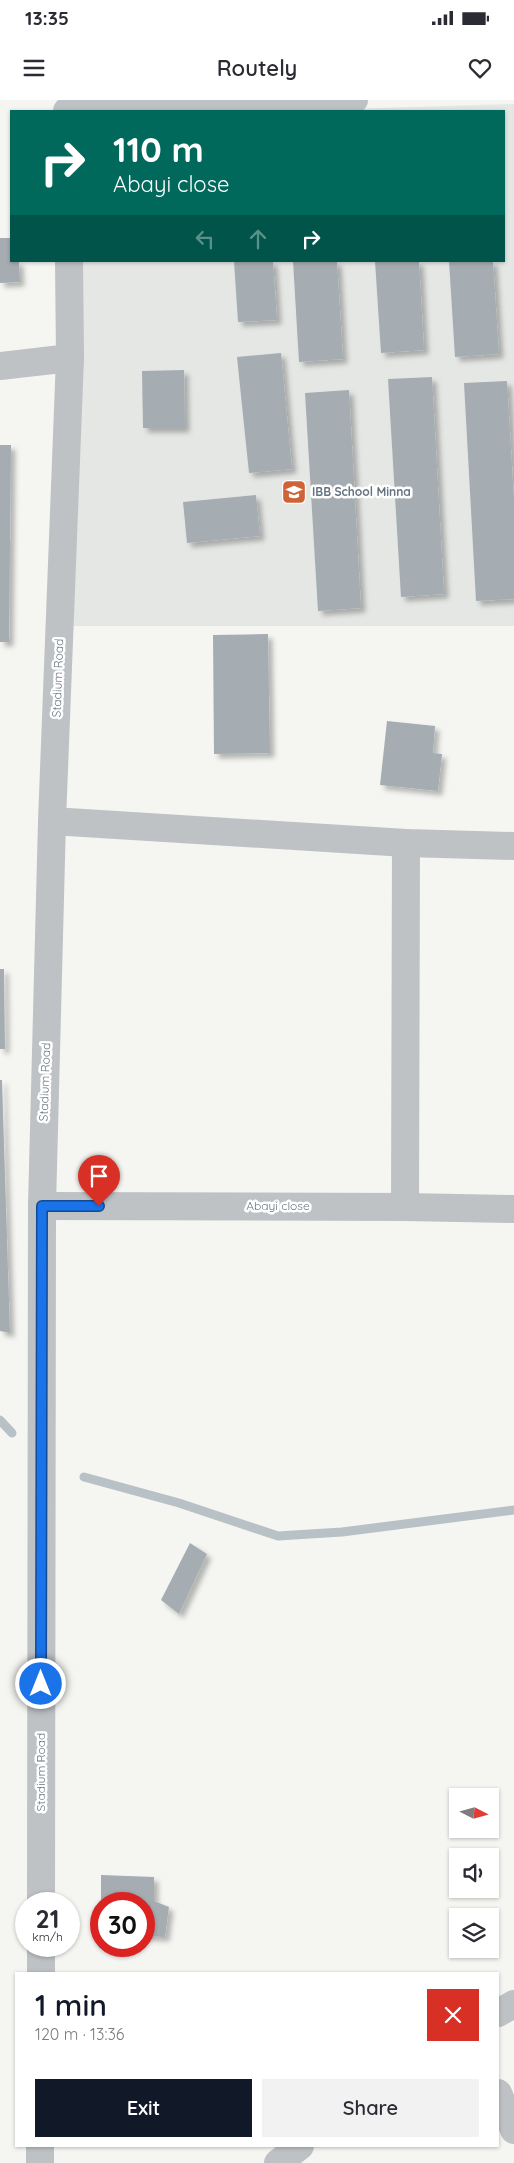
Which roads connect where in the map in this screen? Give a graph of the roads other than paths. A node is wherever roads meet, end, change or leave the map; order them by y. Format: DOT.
graph roads {
  1 [pos="354,100"];
  2 [pos="93,110"];
  3 [pos="69,262"];
  4 [pos="70,358"];
  5 [pos="0,366"];
  6 [pos="52,822"];
  7 [pos="406,843"];
  8 [pos="514,846"];
  9 [pos="42,1206"];
  10 [pos="405,1207"];
  11 [pos="514,1209"];
  12 [pos="41,1892"];
  13 [pos="41,1957"];
  14 [pos="41,1972"];
  15 [pos="514,2004"];
  16 [pos="499,2012"];
  17 [pos="499,2095"];
  18 [pos="514,2130"];
  19 [pos="40,2147"];
  20 [pos="299,2147"];
  21 [pos="40,2163"];
  22 [pos="278,2163"];
  1 -- 2 [label="street"];
  3 -- 4 [label="street, Stadium Road"];
  4 -- 5 [label="street"];
  4 -- 6 [label="street, Stadium Road"];
  6 -- 7 [label="street"];
  6 -- 9 [label="street, Stadium Road"];
  7 -- 8 [label="street"];
  7 -- 10 [label="street"];
  9 -- 10 [label="street, Abayi close"];
  9 -- 12 [label="street, Stadium Road"];
  10 -- 11 [label="street, Abayi close"];
  13 -- 14 [label="street"];
  15 -- 16 [label="street"];
  17 -- 18 [label="street"];
  19 -- 21 [label="street"];
  20 -- 22 [label="street"];
}
